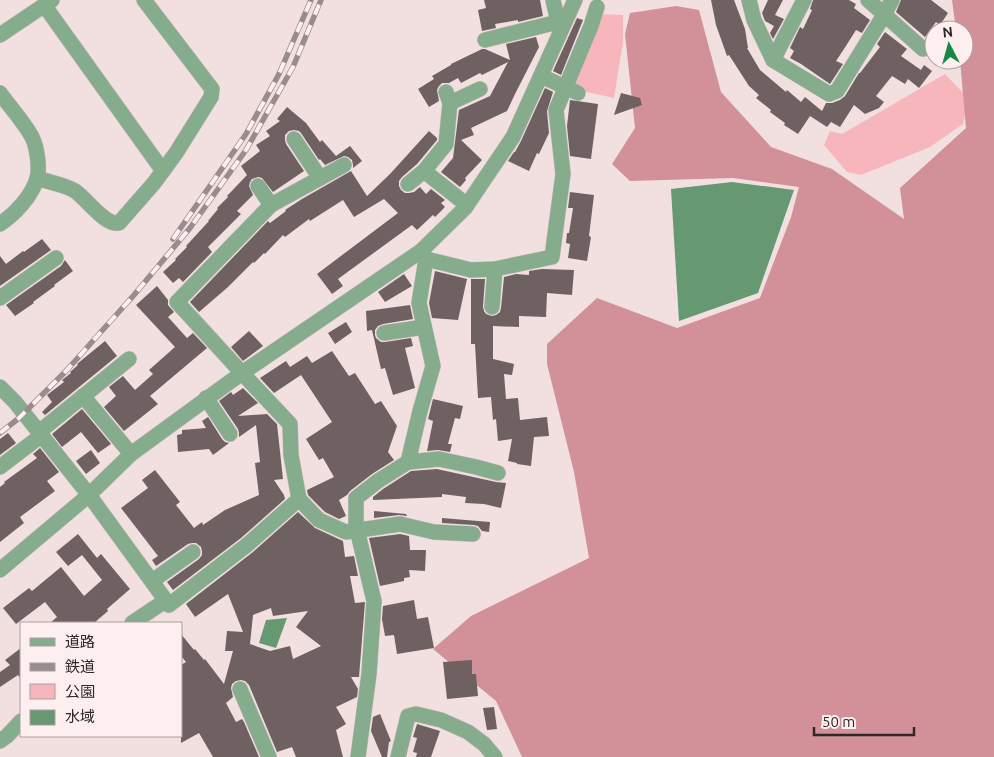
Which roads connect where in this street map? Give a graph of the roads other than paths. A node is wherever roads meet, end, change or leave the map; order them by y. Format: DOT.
graph roads {
  1 [pos="144,0"];
  2 [pos="552,0"];
  3 [pos="575,0"];
  4 [pos="749,0"];
  5 [pos="804,0"];
  6 [pos="868,0"];
  7 [pos="892,0"];
  8 [pos="48,3"];
  9 [pos="597,7"];
  10 [pos="884,15"];
  11 [pos="559,27"];
  12 [pos="0,35"];
  13 [pos="484,40"];
  14 [pos="923,49"];
  15 [pos="773,60"];
  16 [pos="541,76"];
  17 [pos="480,89"];
  18 [pos="572,90"];
  19 [pos="0,92"];
  20 [pos="294,138"];
  21 [pos="344,165"];
  22 [pos="163,171"];
  23 [pos="424,171"];
  24 [pos="37,178"];
  25 [pos="320,178"];
  26 [pos="408,184"];
  27 [pos="258,186"];
  28 [pos="271,205"];
  29 [pos="467,205"];
  30 [pos="0,224"];
  31 [pos="423,255"];
  32 [pos="56,258"];
  33 [pos="495,269"];
  34 [pos="0,298"];
  35 [pos="492,307"];
  36 [pos="424,327"];
  37 [pos="384,333"];
  38 [pos="129,358"];
  39 [pos="242,373"];
  40 [pos="0,387"];
  41 [pos="83,396"];
  42 [pos="206,398"];
  43 [pos="40,433"];
  44 [pos="230,434"];
  45 [pos="131,454"];
  46 [pos="408,462"];
  47 [pos="0,467"];
  48 [pos="498,473"];
  49 [pos="89,495"];
  50 [pos="299,499"];
  51 [pos="357,530"];
  52 [pos="473,534"];
  53 [pos="193,552"];
  54 [pos="0,570"];
  55 [pos="152,581"];
  56 [pos="165,601"];
  57 [pos="134,622"];
  58 [pos="240,690"];
  59 [pos="20,722"];
  60 [pos="0,741"];
  61 [pos="269,757"];
  62 [pos="358,757"];
  63 [pos="398,757"];
  64 [pos="495,757"];
  1 -- 22 [label="street"];
  2 -- 11 [label="street"];
  3 -- 11 [label="street"];
  4 -- 15 [label="street"];
  5 -- 15 [label="street"];
  6 -- 10 [label="street"];
  7 -- 10 [label="street"];
  8 -- 12 [label="street"];
  8 -- 22 [label="street"];
  9 -- 18 [label="street"];
  10 -- 14 [label="street"];
  10 -- 15 [label="street"];
  11 -- 13 [label="street"];
  11 -- 16 [label="street"];
  16 -- 18 [label="street"];
  16 -- 29 [label="street"];
  17 -- 23 [label="street"];
  18 -- 33 [label="street"];
  19 -- 24 [label="street"];
  20 -- 25 [label="street"];
  21 -- 25 [label="street"];
  22 -- 24 [label="street"];
  23 -- 26 [label="street"];
  23 -- 29 [label="street"];
  24 -- 30 [label="street"];
  25 -- 28 [label="street"];
  27 -- 28 [label="street"];
  28 -- 39 [label="street"];
  29 -- 31 [label="street"];
  31 -- 33 [label="street"];
  31 -- 36 [label="street"];
  31 -- 39 [label="street"];
  32 -- 34 [label="street"];
  33 -- 35 [label="street"];
  36 -- 37 [label="street"];
  36 -- 46 [label="street"];
  38 -- 41 [label="street"];
  39 -- 42 [label="street"];
  39 -- 50 [label="street"];
  40 -- 43 [label="street"];
  41 -- 43 [label="street"];
  41 -- 45 [label="street"];
  42 -- 44 [label="street"];
  42 -- 45 [label="street"];
  43 -- 47 [label="street"];
  43 -- 49 [label="street"];
  45 -- 49 [label="street"];
  46 -- 48 [label="street"];
  46 -- 51 [label="street"];
  49 -- 54 [label="street"];
  49 -- 55 [label="street"];
  50 -- 51 [label="street"];
  50 -- 56 [label="street"];
  51 -- 52 [label="street"];
  51 -- 62 [label="street"];
  53 -- 55 [label="street"];
  55 -- 56 [label="street"];
  56 -- 57 [label="street"];
  58 -- 61 [label="street"];
  59 -- 60 [label="street"];
  63 -- 64 [label="street"];
}
